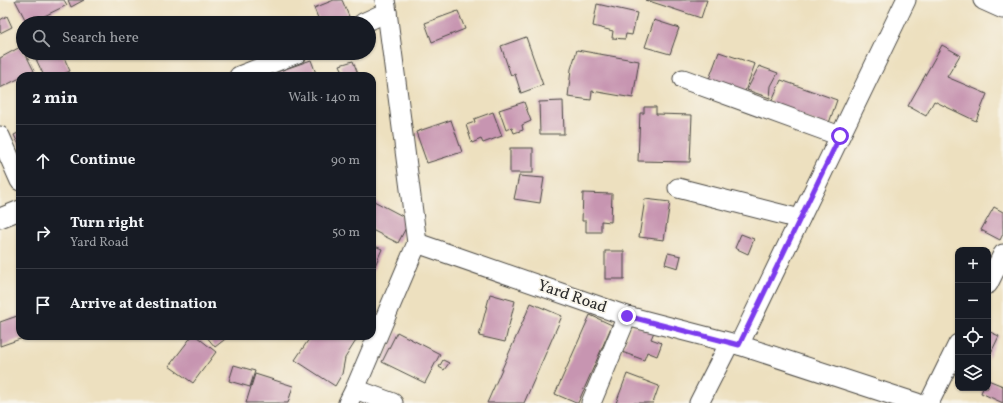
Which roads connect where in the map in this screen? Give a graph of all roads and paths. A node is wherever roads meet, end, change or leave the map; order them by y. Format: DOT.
graph roads {
  1 [pos="906,0"];
  2 [pos="982,0"];
  3 [pos="386,6"];
  4 [pos="1003,9"];
  5 [pos="372,16"];
  6 [pos="280,60"];
  7 [pos="249,72"];
  8 [pos="683,80"];
  9 [pos="0,136"];
  10 [pos="840,136"];
  11 [pos="16,172"];
  12 [pos="678,188"];
  13 [pos="16,212"];
  14 [pos="0,218"];
  15 [pos="800,219"];
  16 [pos="417,243"];
  17 [pos="1003,254"];
  18 [pos="988,283"];
  19 [pos="627,316"];
  20 [pos="376,340"];
  21 [pos="376,340"];
  22 [pos="734,344"];
  23 [pos="955,350"];
  24 [pos="352,396"];
  25 [pos="393,403"];
  26 [pos="591,403"];
  27 [pos="699,403"];
  28 [pos="918,403"];
  29 [pos="929,403"];
  1 -- 10 [label="street"];
  2 -- 4 [label="street"];
  3 -- 5 [label="street"];
  3 -- 16 [label="street"];
  6 -- 7 [label="street"];
  8 -- 10 [label="street"];
  9 -- 11 [label="street"];
  10 -- 15 [label="street"];
  12 -- 15 [label="street"];
  13 -- 14 [label="street"];
  15 -- 22 [label="street"];
  16 -- 19 [label="street, Yard Road"];
  16 -- 21 [label="street"];
  17 -- 18 [label="street"];
  19 -- 22 [label="street, Yard Road"];
  19 -- 26 [label="street"];
  20 -- 24 [label="street"];
  22 -- 27 [label="street"];
  22 -- 28 [label="street, Yard Road"];
  23 -- 29 [label="street"];
  24 -- 25 [label="street"];
}
